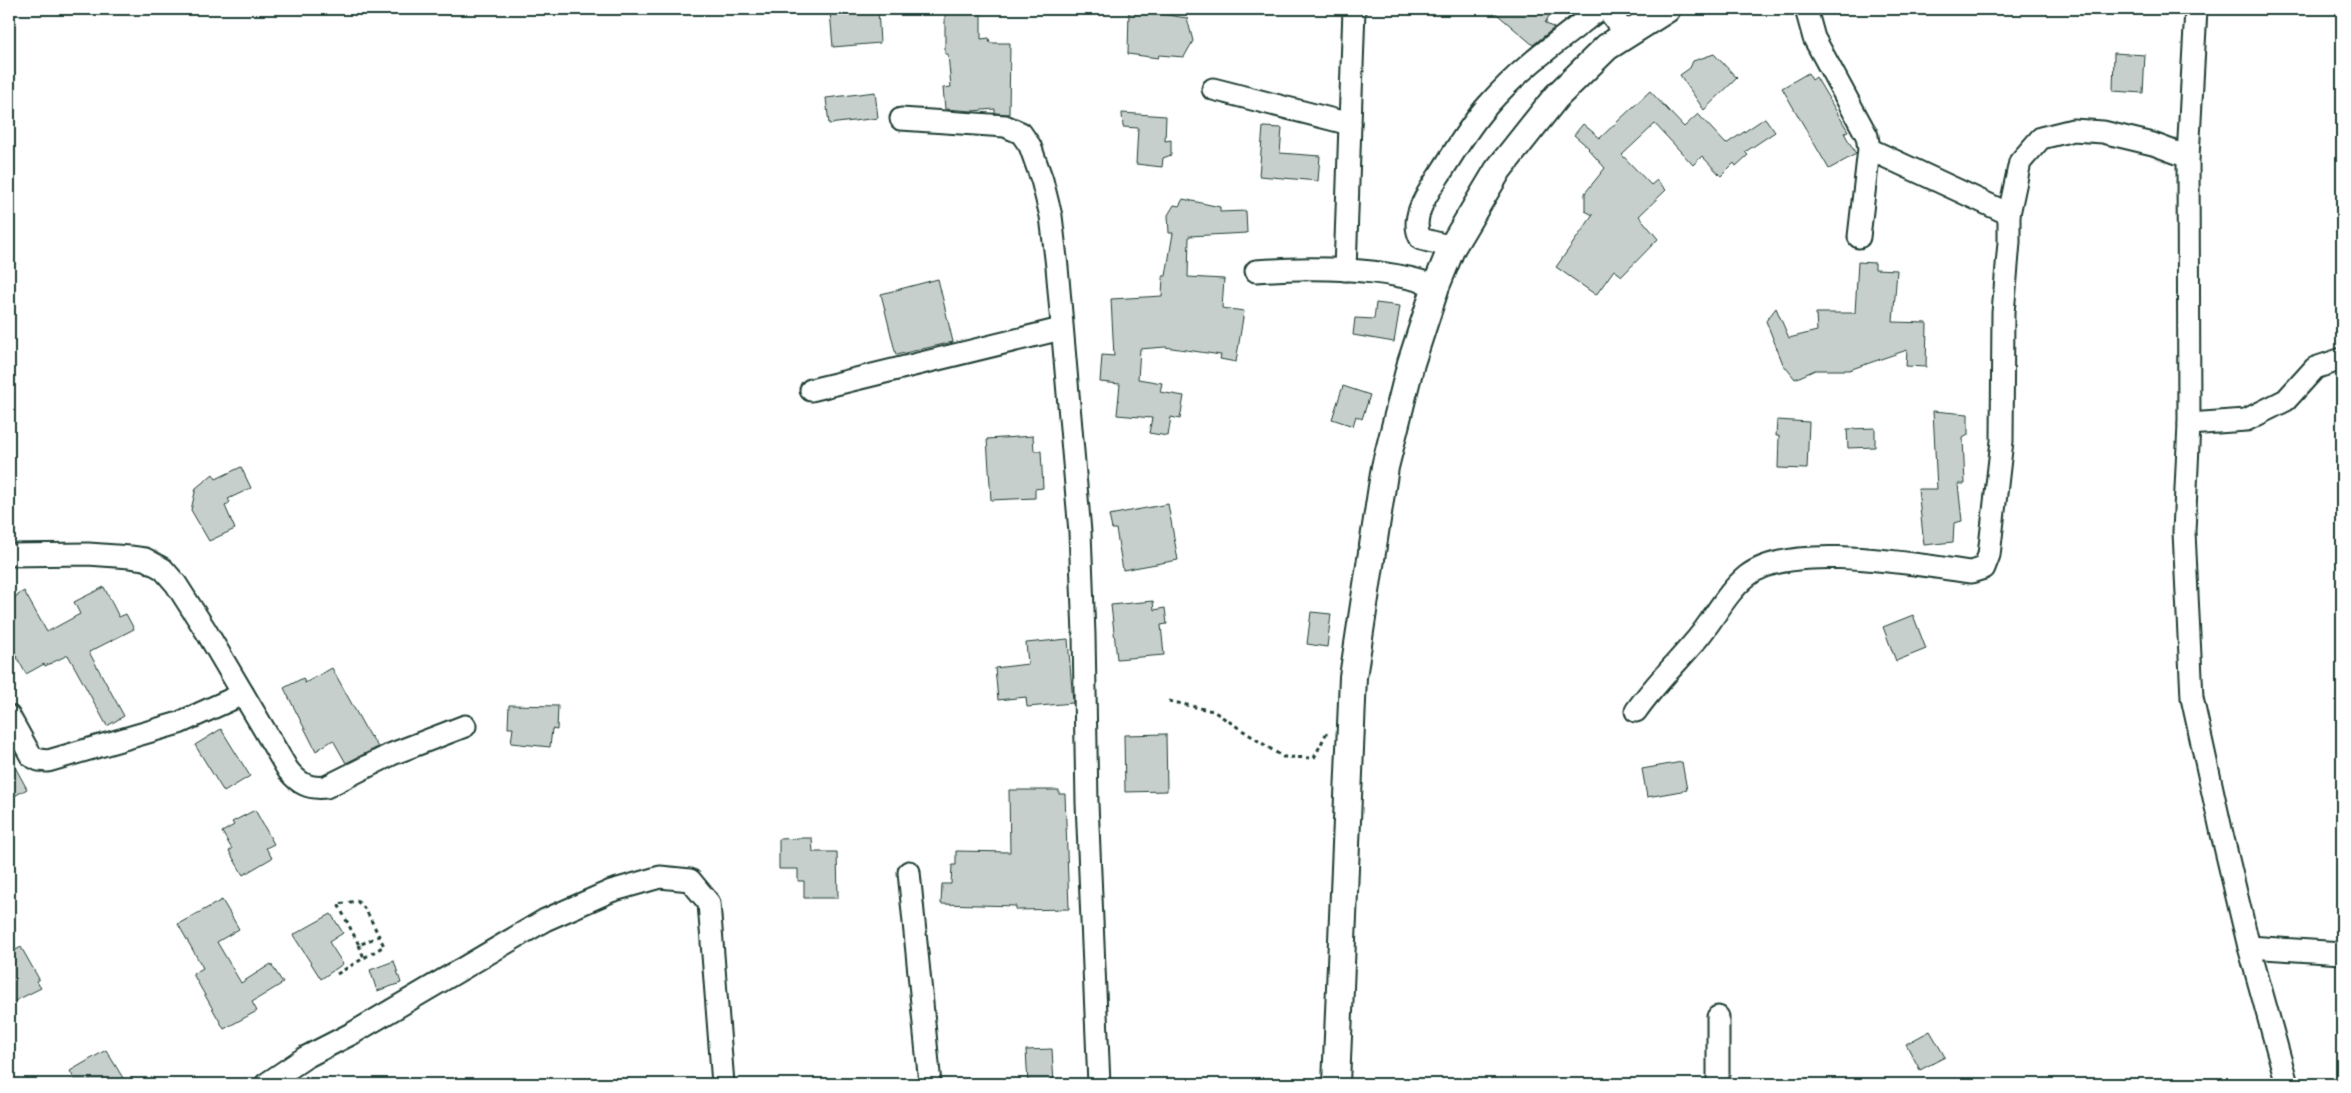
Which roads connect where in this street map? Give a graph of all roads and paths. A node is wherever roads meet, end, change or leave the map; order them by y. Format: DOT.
graph roads {
  1 [pos="1354,9"];
  2 [pos="1600,9"];
  3 [pos="1608,9"];
  4 [pos="1667,9"];
  5 [pos="1806,9"];
  6 [pos="2196,9"];
  7 [pos="1626,34"];
  8 [pos="1213,89"];
  9 [pos="901,119"];
  10 [pos="1350,124"];
  11 [pos="1869,149"];
  12 [pos="2188,157"];
  13 [pos="2010,214"];
  14 [pos="1859,237"];
  15 [pos="1452,247"];
  16 [pos="1345,270"];
  17 [pos="1256,271"];
  18 [pos="1436,286"];
  19 [pos="1061,329"];
  20 [pos="2342,359"];
  21 [pos="810,390"];
  22 [pos="2189,424"];
  23 [pos="9,555"];
  24 [pos="243,694"];
  25 [pos="1169,701"];
  26 [pos="1636,711"];
  27 [pos="9,716"];
  28 [pos="465,726"];
  29 [pos="1330,726"];
  30 [pos="909,872"];
  31 [pos="378,936"];
  32 [pos="359,945"];
  33 [pos="2249,948"];
  34 [pos="2342,953"];
  35 [pos="364,958"];
  36 [pos="337,974"];
  37 [pos="1718,1017"];
  38 [pos="266,1084"];
  39 [pos="723,1084"];
  40 [pos="930,1084"];
  41 [pos="1099,1084"];
  42 [pos="1336,1084"];
  43 [pos="1718,1084"];
  44 [pos="2287,1084"];
  1 -- 10 [label="street"];
  2 -- 15 [label="street"];
  3 -- 7 [label="street"];
  4 -- 7 [label="street"];
  5 -- 11 [label="street"];
  6 -- 12 [label="street"];
  7 -- 15 [label="street"];
  8 -- 10 [label="street"];
  9 -- 19 [label="street"];
  10 -- 16 [label="street"];
  11 -- 13 [label="street"];
  11 -- 14 [label="street"];
  12 -- 13 [label="street"];
  12 -- 22 [label="street"];
  13 -- 26 [label="street"];
  15 -- 18 [label="street"];
  16 -- 17 [label="street"];
  16 -- 18 [label="street"];
  18 -- 42 [label="street"];
  19 -- 21 [label="street"];
  19 -- 41 [label="street"];
  20 -- 22 [label="street"];
  22 -- 33 [label="street"];
  23 -- 24 [label="street"];
  24 -- 27 [label="street"];
  24 -- 28 [label="street"];
  25 -- 29 [label="path"];
  30 -- 40 [label="street"];
  31 -- 32 [label="path"];
  31 -- 32 [label="path"];
  31 -- 35 [label="path"];
  32 -- 35 [label="path"];
  33 -- 34 [label="street"];
  33 -- 44 [label="street"];
  35 -- 36 [label="path"];
  37 -- 43 [label="street"];
  38 -- 39 [label="street"];
}
